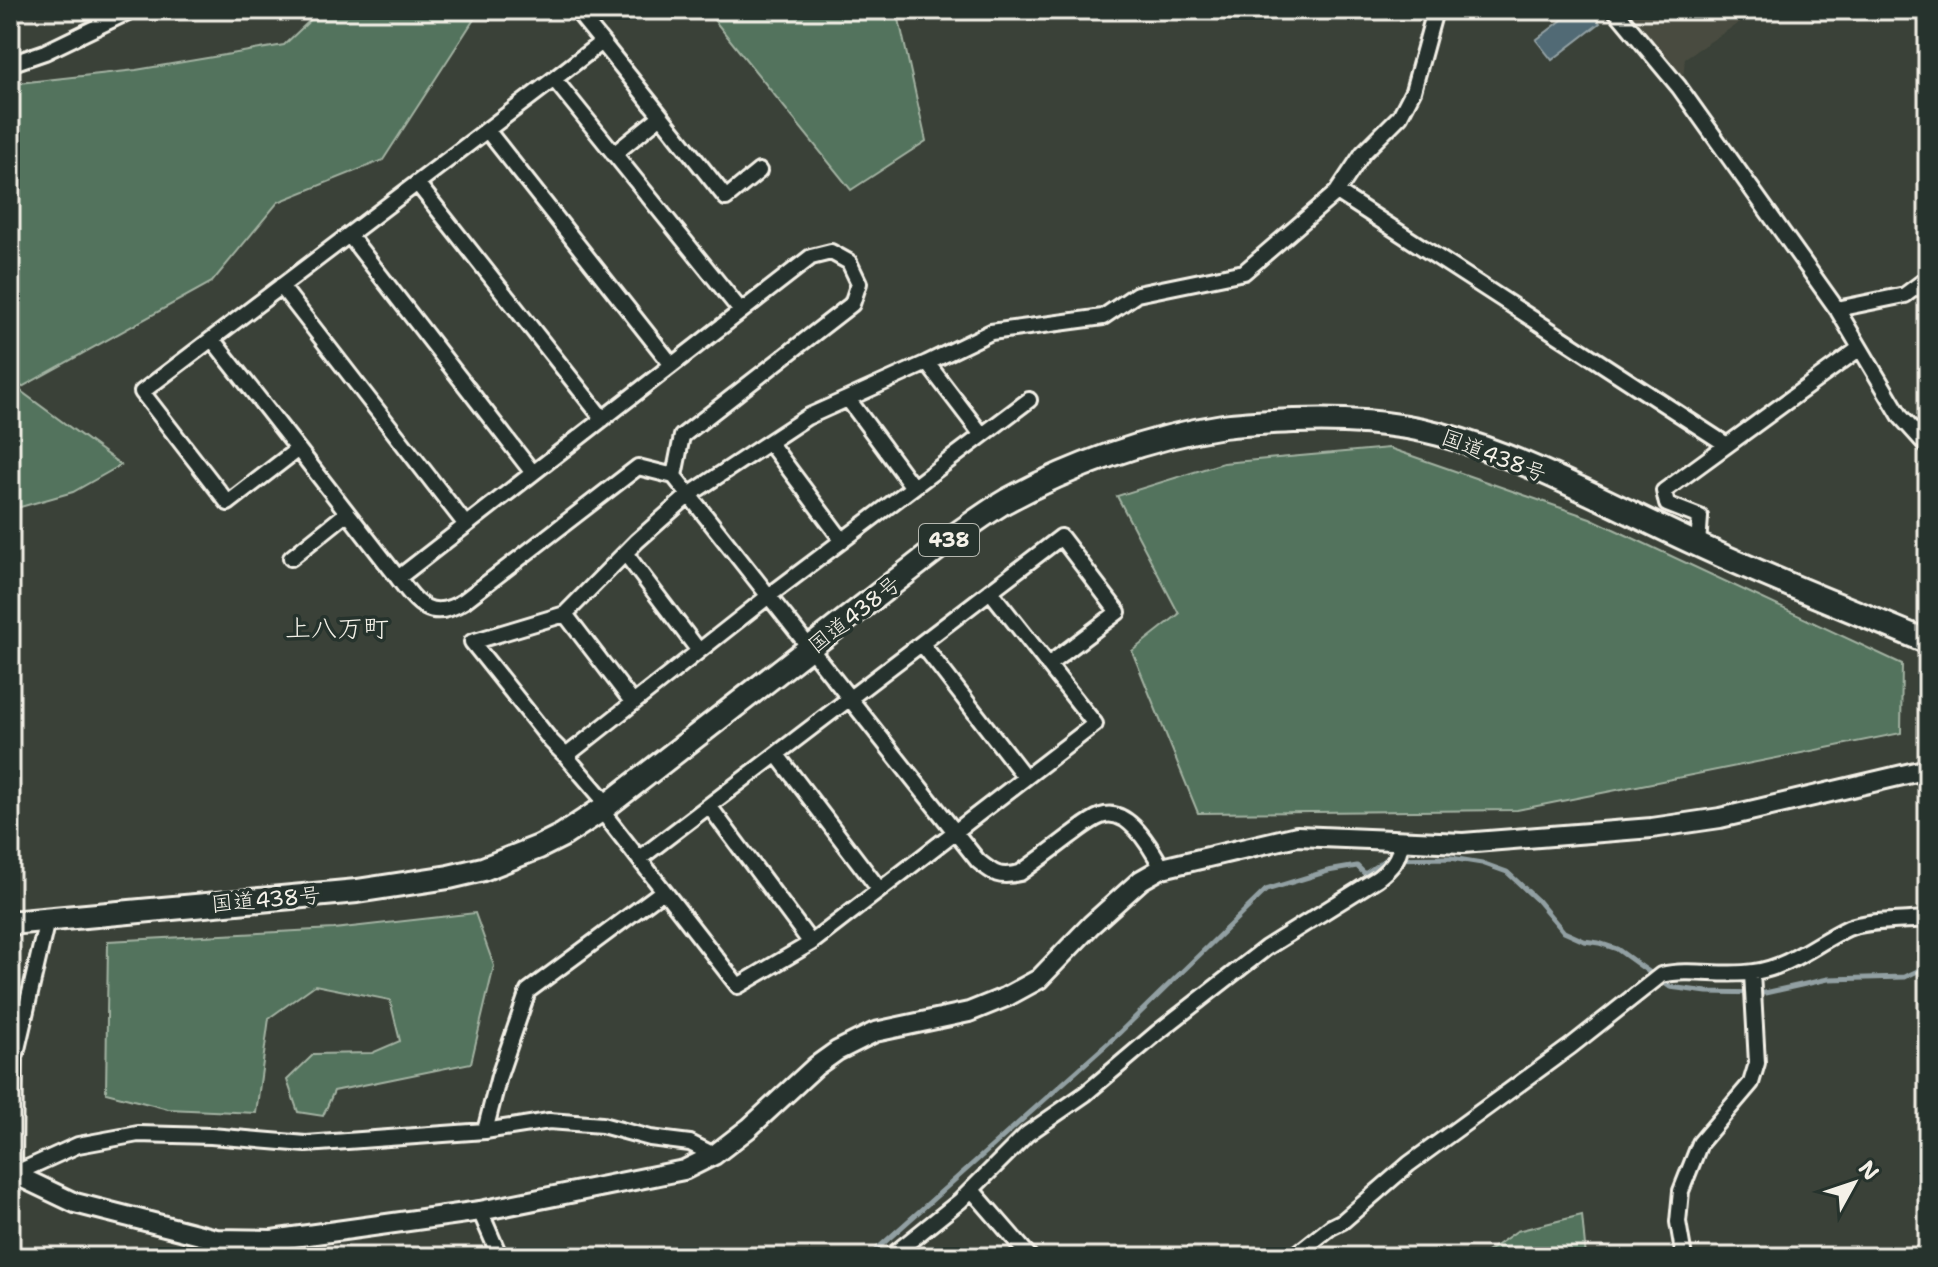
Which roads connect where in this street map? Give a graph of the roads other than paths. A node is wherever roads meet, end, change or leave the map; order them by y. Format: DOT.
graph roads {
  1 [pos="132,10"];
  2 [pos="576,10"];
  3 [pos="1430,10"];
  4 [pos="1615,10"];
  5 [pos="602,42"];
  6 [pos="10,64"];
  7 [pos="554,79"];
  8 [pos="661,116"];
  9 [pos="487,130"];
  10 [pos="614,154"];
  11 [pos="759,171"];
  12 [pos="417,183"];
  13 [pos="1337,192"];
  14 [pos="349,235"];
  15 [pos="1928,278"];
  16 [pos="281,286"];
  17 [pos="1837,309"];
  18 [pos="741,311"];
  19 [pos="212,339"];
  20 [pos="1860,348"];
  21 [pos="927,363"];
  22 [pos="672,365"];
  23 [pos="848,399"];
  24 [pos="1029,400"];
  25 [pos="603,419"];
  26 [pos="982,435"];
  27 [pos="769,442"];
  28 [pos="1727,445"];
  29 [pos="1928,447"];
  30 [pos="298,449"];
  31 [pos="533,473"];
  32 [pos="674,476"];
  33 [pos="913,487"];
  34 [pos="689,495"];
  35 [pos="347,513"];
  36 [pos="466,525"];
  37 [pos="842,540"];
  38 [pos="1698,545"];
  39 [pos="625,553"];
  40 [pos="291,558"];
  41 [pos="398,578"];
  42 [pos="990,591"];
  43 [pos="770,595"];
  44 [pos="565,614"];
  45 [pos="1928,642"];
  46 [pos="922,644"];
  47 [pos="811,649"];
  48 [pos="699,651"];
  49 [pos="1048,665"];
  50 [pos="851,699"];
  51 [pos="633,703"];
  52 [pos="777,755"];
  53 [pos="566,756"];
  54 [pos="1928,769"];
  55 [pos="1025,777"];
  56 [pos="709,806"];
  57 [pos="604,808"];
  58 [pos="955,831"];
  59 [pos="1399,852"];
  60 [pos="639,859"];
  61 [pos="1162,868"];
  62 [pos="879,889"];
  63 [pos="663,891"];
  64 [pos="1928,919"];
  65 [pos="47,920"];
  66 [pos="10,923"];
  67 [pos="811,943"];
  68 [pos="1753,986"];
  69 [pos="485,1131"];
  70 [pos="714,1155"];
  71 [pos="11,1176"];
  72 [pos="972,1190"];
  73 [pos="480,1211"];
  74 [pos="500,1257"];
  75 [pos="890,1257"];
  76 [pos="1030,1257"];
  77 [pos="1293,1257"];
  78 [pos="1684,1257"];
  1 -- 6 [label="street"];
  2 -- 5 [label="street"];
  3 -- 13 [label="street"];
  4 -- 17 [label="street"];
  5 -- 7 [label="street"];
  5 -- 8 [label="street"];
  7 -- 9 [label="street"];
  7 -- 10 [label="street"];
  8 -- 10 [label="street"];
  8 -- 11 [label="street"];
  9 -- 12 [label="street"];
  9 -- 22 [label="street"];
  10 -- 18 [label="street"];
  12 -- 14 [label="street"];
  12 -- 25 [label="street"];
  13 -- 21 [label="street"];
  13 -- 28 [label="street"];
  14 -- 16 [label="street"];
  14 -- 31 [label="street"];
  15 -- 17 [label="street"];
  16 -- 19 [label="street"];
  16 -- 36 [label="street"];
  17 -- 20 [label="street"];
  18 -- 22 [label="street"];
  18 -- 32 [label="street"];
  19 -- 30 [label="street"];
  19 -- 30 [label="street"];
  20 -- 28 [label="street"];
  20 -- 29 [label="street"];
  21 -- 23 [label="street"];
  21 -- 26 [label="street"];
  22 -- 25 [label="street"];
  23 -- 27 [label="street"];
  23 -- 33 [label="street"];
  24 -- 26 [label="street"];
  25 -- 31 [label="street"];
  26 -- 33 [label="street"];
  27 -- 34 [label="street"];
  27 -- 37 [label="street"];
  28 -- 38 [label="street"];
  30 -- 35 [label="street"];
  31 -- 36 [label="street"];
  32 -- 34 [label="street"];
  32 -- 41 [label="street"];
  33 -- 37 [label="street"];
  34 -- 39 [label="street"];
  34 -- 43 [label="street"];
  35 -- 40 [label="street"];
  35 -- 41 [label="street"];
  36 -- 41 [label="street"];
  37 -- 43 [label="street"];
  38 -- 45 [label="highway, 国道438号 / 438"];
  38 -- 47 [label="highway, 国道438号 / 438"];
  39 -- 44 [label="street"];
  39 -- 48 [label="street"];
  42 -- 46 [label="street"];
  42 -- 49 [label="street"];
  42 -- 49 [label="street"];
  43 -- 47 [label="street"];
  43 -- 48 [label="street"];
  44 -- 51 [label="street"];
  44 -- 53 [label="street"];
  46 -- 50 [label="street"];
  46 -- 55 [label="street"];
  47 -- 50 [label="street"];
  47 -- 57 [label="highway, 国道438号 / 438"];
  48 -- 51 [label="street"];
  49 -- 55 [label="street"];
  50 -- 52 [label="street"];
  50 -- 58 [label="street"];
  51 -- 53 [label="street"];
  52 -- 56 [label="street"];
  52 -- 62 [label="street"];
  53 -- 57 [label="street"];
  54 -- 59 [label="street"];
  55 -- 58 [label="street"];
  56 -- 60 [label="street"];
  56 -- 67 [label="street"];
  57 -- 60 [label="street"];
  57 -- 65 [label="highway, 国道438号 / 438"];
  58 -- 61 [label="street"];
  58 -- 62 [label="street"];
  59 -- 61 [label="street"];
  59 -- 72 [label="street"];
  60 -- 63 [label="street"];
  61 -- 70 [label="street"];
  62 -- 67 [label="street"];
  63 -- 67 [label="street"];
  63 -- 69 [label="street"];
  64 -- 68 [label="street"];
  65 -- 66 [label="highway, 国道438号 / 438"];
  65 -- 71 [label="street"];
  68 -- 77 [label="street"];
  68 -- 78 [label="street"];
  69 -- 70 [label="street"];
  69 -- 71 [label="street"];
  70 -- 73 [label="street"];
  71 -- 73 [label="street"];
  72 -- 75 [label="street"];
  72 -- 76 [label="street"];
  73 -- 74 [label="street"];
}
